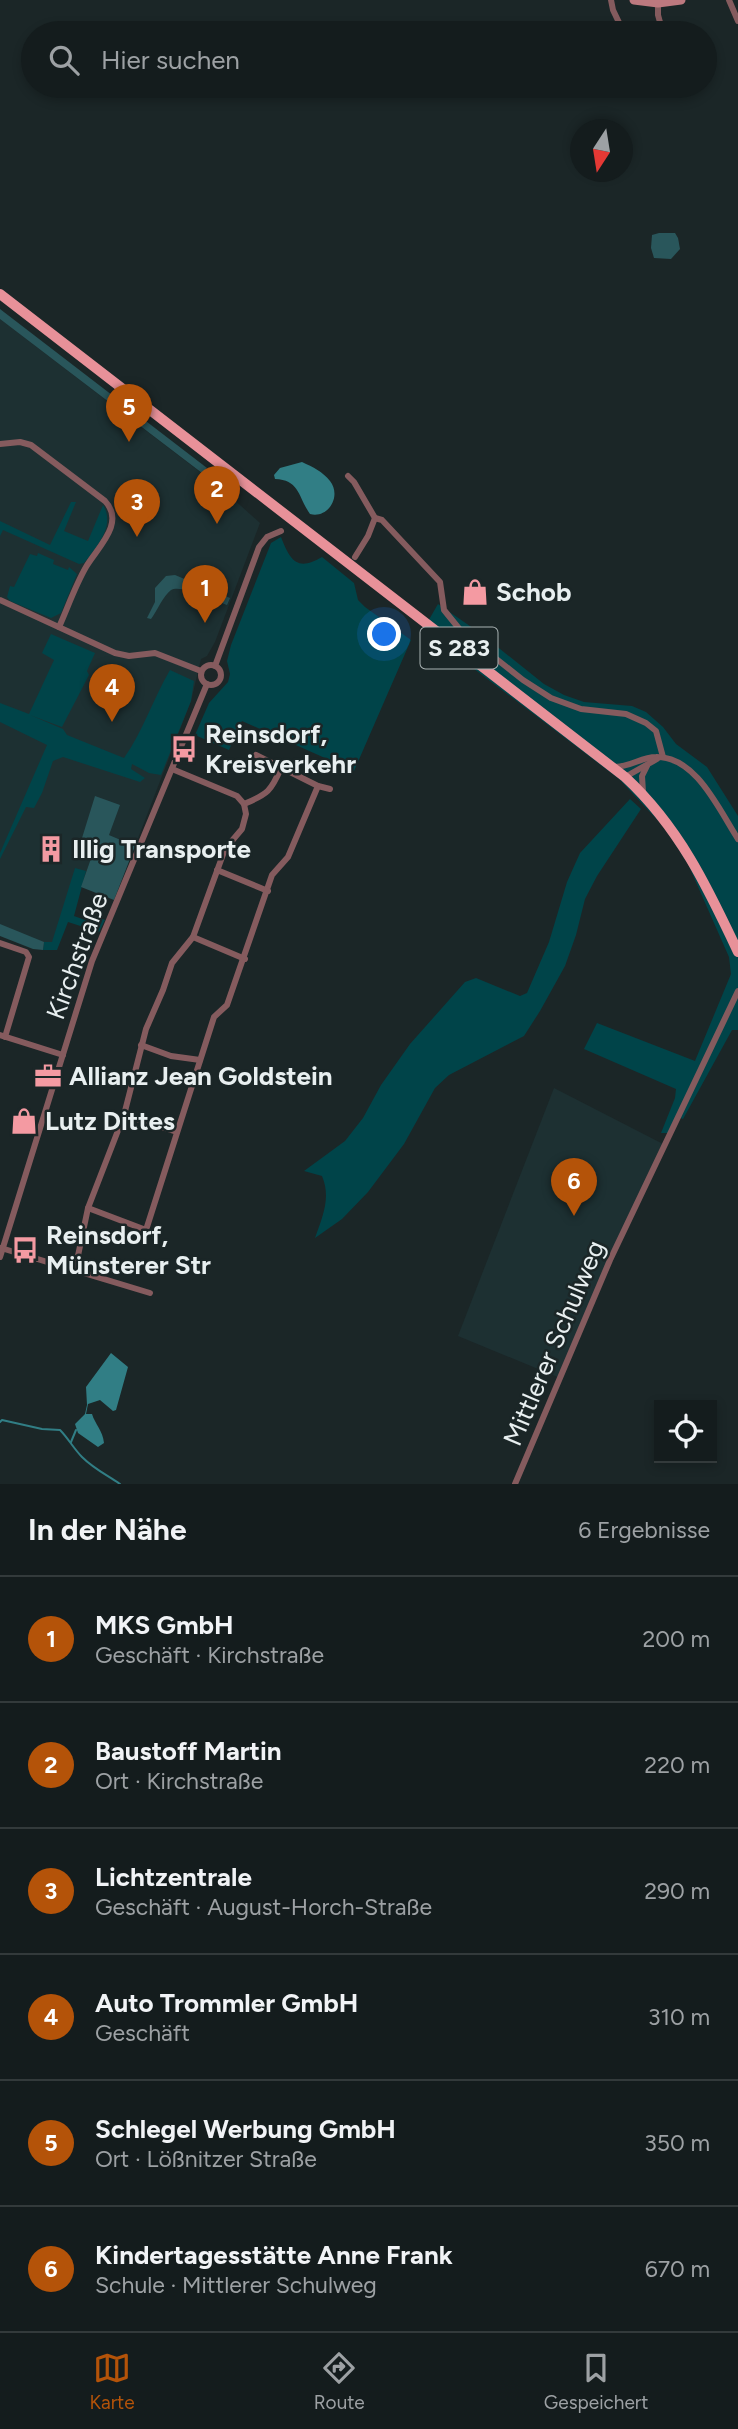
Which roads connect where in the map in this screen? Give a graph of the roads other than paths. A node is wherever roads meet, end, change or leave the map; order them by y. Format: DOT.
graph roads {
  1 [pos="611,0"];
  2 [pos="635,0"];
  3 [pos="681,0"];
  4 [pos="729,0"];
  5 [pos="658,3"];
  6 [pos="617,21"];
  7 [pos="660,21"];
  8 [pos="738,21"];
  9 [pos="0,294"];
  10 [pos="0,444"];
  11 [pos="348,476"];
  12 [pos="375,518"];
  13 [pos="281,531"];
  14 [pos="355,557"];
  15 [pos="0,600"];
  16 [pos="59,627"];
  17 [pos="215,666"];
  18 [pos="201,671"];
  19 [pos="207,684"];
  20 [pos="257,755"];
  21 [pos="663,757"];
  22 [pos="648,764"];
  23 [pos="632,765"];
  24 [pos="613,766"];
  25 [pos="281,768"];
  26 [pos="172,769"];
  27 [pos="625,777"];
  28 [pos="318,786"];
  29 [pos="330,789"];
  30 [pos="643,794"];
  31 [pos="244,804"];
  32 [pos="738,839"];
  33 [pos="217,870"];
  34 [pos="268,891"];
  35 [pos="193,937"];
  36 [pos="0,943"];
  37 [pos="738,952"];
  38 [pos="245,959"];
  39 [pos="738,991"];
  40 [pos="2,1036"];
  41 [pos="141,1045"];
  42 [pos="63,1055"];
  43 [pos="200,1060"];
  44 [pos="124,1115"];
  45 [pos="177,1132"];
  46 [pos="88,1208"];
  47 [pos="1,1248"];
  48 [pos="0,1257"];
  49 [pos="75,1270"];
  50 [pos="150,1293"];
  51 [pos="515,1484"];
  1 -- 6 [label="street"];
  2 -- 5 [label="main road"];
  3 -- 5 [label="main road"];
  4 -- 8 [label="street"];
  5 -- 7 [label="street"];
  9 -- 24 [label="main road, S 283"];
  10 -- 16 [label="street"];
  11 -- 12 [label="street"];
  12 -- 14 [label="street"];
  12 -- 21 [label="street"];
  13 -- 17 [label="street, Kirchstraße"];
  15 -- 16 [label="street"];
  16 -- 18 [label="street"];
  17 -- 18 [label="street"];
  17 -- 19 [label="street, Kirchstraße"];
  18 -- 19 [label="street"];
  19 -- 26 [label="street, Kirchstraße"];
  20 -- 25 [label="street"];
  21 -- 22 [label="street"];
  21 -- 23 [label="street"];
  21 -- 32 [label="street"];
  22 -- 27 [label="street"];
  22 -- 30 [label="street"];
  23 -- 24 [label="street"];
  23 -- 27 [label="street"];
  24 -- 27 [label="main road, S 283"];
  25 -- 28 [label="street"];
  25 -- 31 [label="street"];
  26 -- 31 [label="street"];
  26 -- 42 [label="street, Kirchstraße"];
  27 -- 30 [label="main road, S 283"];
  28 -- 29 [label="street"];
  28 -- 34 [label="street"];
  30 -- 37 [label="main road, S 283"];
  31 -- 33 [label="street"];
  33 -- 34 [label="street"];
  33 -- 35 [label="street"];
  34 -- 38 [label="street"];
  35 -- 38 [label="street"];
  35 -- 41 [label="street"];
  36 -- 40 [label="street"];
  38 -- 43 [label="street"];
  39 -- 51 [label="street, Mittlerer Schulweg"];
  40 -- 42 [label="street"];
  41 -- 43 [label="street"];
  41 -- 44 [label="street"];
  42 -- 47 [label="street, Kirchstraße"];
  43 -- 45 [label="street"];
  44 -- 45 [label="street"];
  44 -- 46 [label="street"];
  45 -- 46 [label="street"];
  46 -- 49 [label="street"];
  47 -- 48 [label="street, Kirchstraße"];
  47 -- 49 [label="street"];
  49 -- 50 [label="street"];
}
